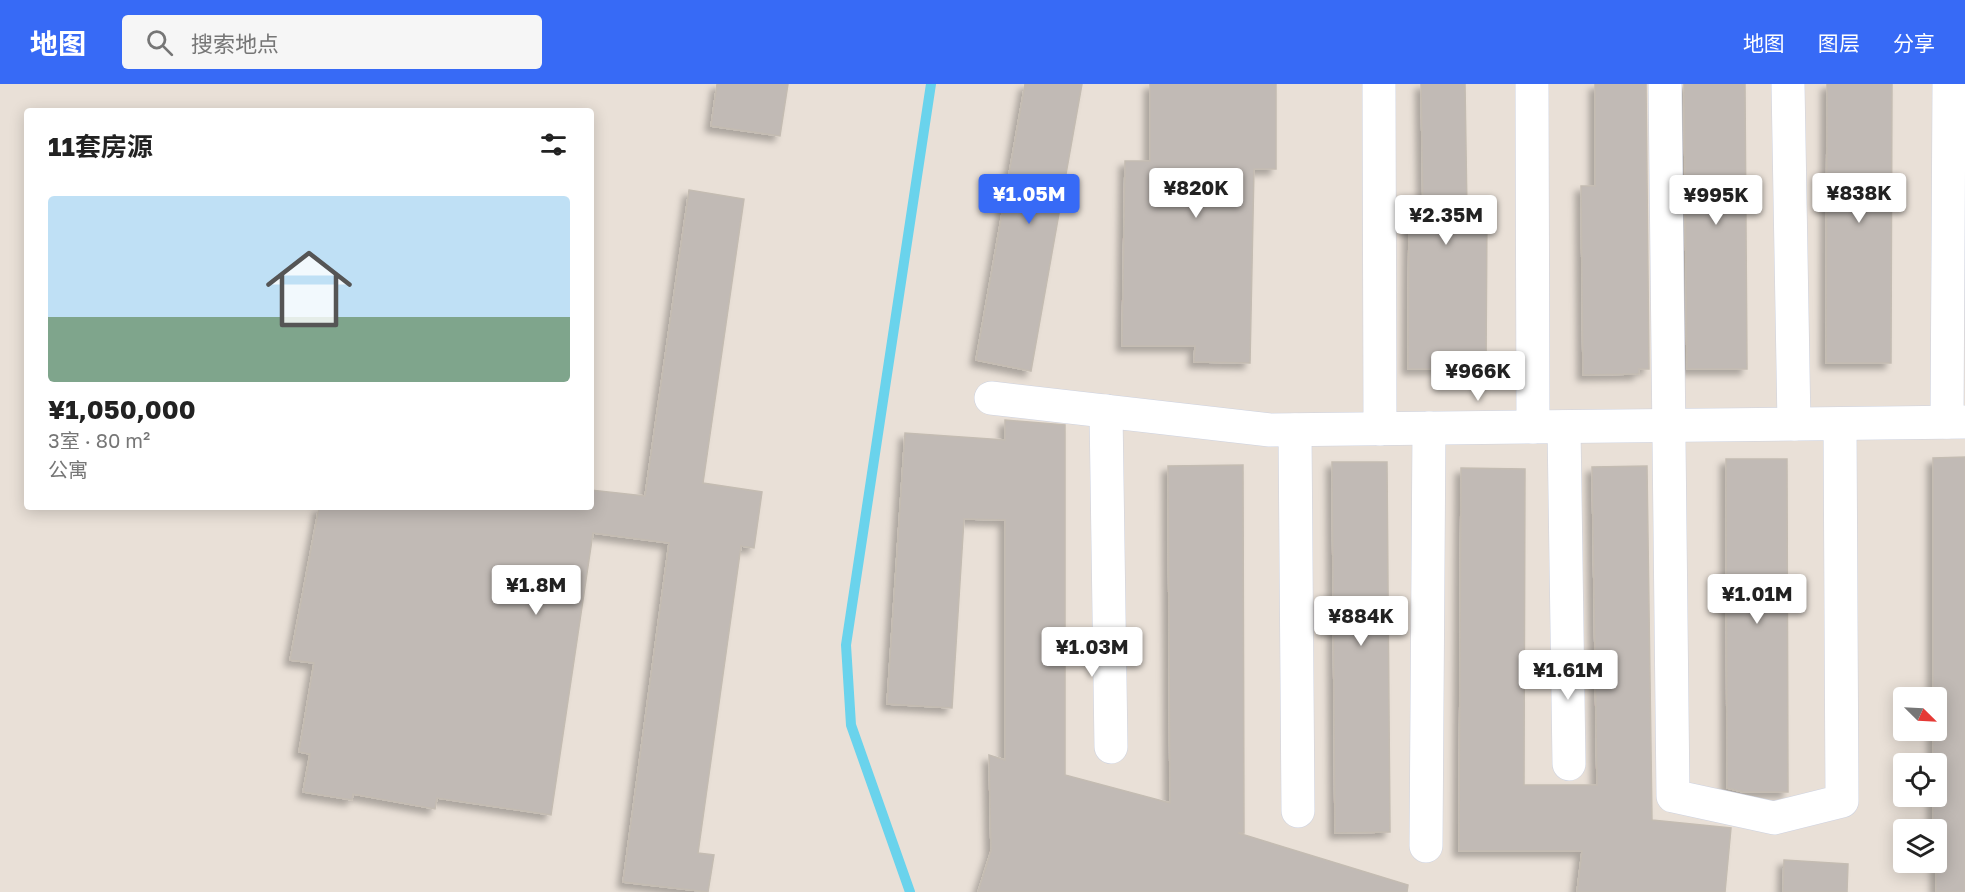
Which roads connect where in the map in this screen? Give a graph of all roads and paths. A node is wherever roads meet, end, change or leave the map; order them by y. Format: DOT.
graph roads {
  1 [pos="1379,84"];
  2 [pos="1532,84"];
  3 [pos="1665,84"];
  4 [pos="1788,84"];
  5 [pos="1949,84"];
  6 [pos="991,398"];
  7 [pos="1106,411"];
  8 [pos="1956,422"];
  9 [pos="1794,424"];
  10 [pos="1840,424"];
  11 [pos="1669,425"];
  12 [pos="1549,427"];
  13 [pos="1429,428"];
  14 [pos="1380,429"];
  15 [pos="1295,430"];
  16 [pos="1111,747"];
  17 [pos="1569,764"];
  18 [pos="1298,811"];
  19 [pos="1426,846"];
  1 -- 14 [label="street"];
  2 -- 12 [label="street"];
  3 -- 11 [label="street"];
  4 -- 9 [label="street"];
  5 -- 8 [label="street"];
  6 -- 7 [label="street"];
  7 -- 15 [label="street"];
  7 -- 16 [label="street"];
  8 -- 10 [label="street"];
  9 -- 10 [label="street"];
  9 -- 11 [label="street"];
  10 -- 11 [label="street"];
  11 -- 12 [label="street"];
  12 -- 13 [label="street"];
  12 -- 17 [label="street"];
  13 -- 14 [label="street"];
  13 -- 19 [label="street"];
  14 -- 15 [label="street"];
  15 -- 18 [label="street"];
}
